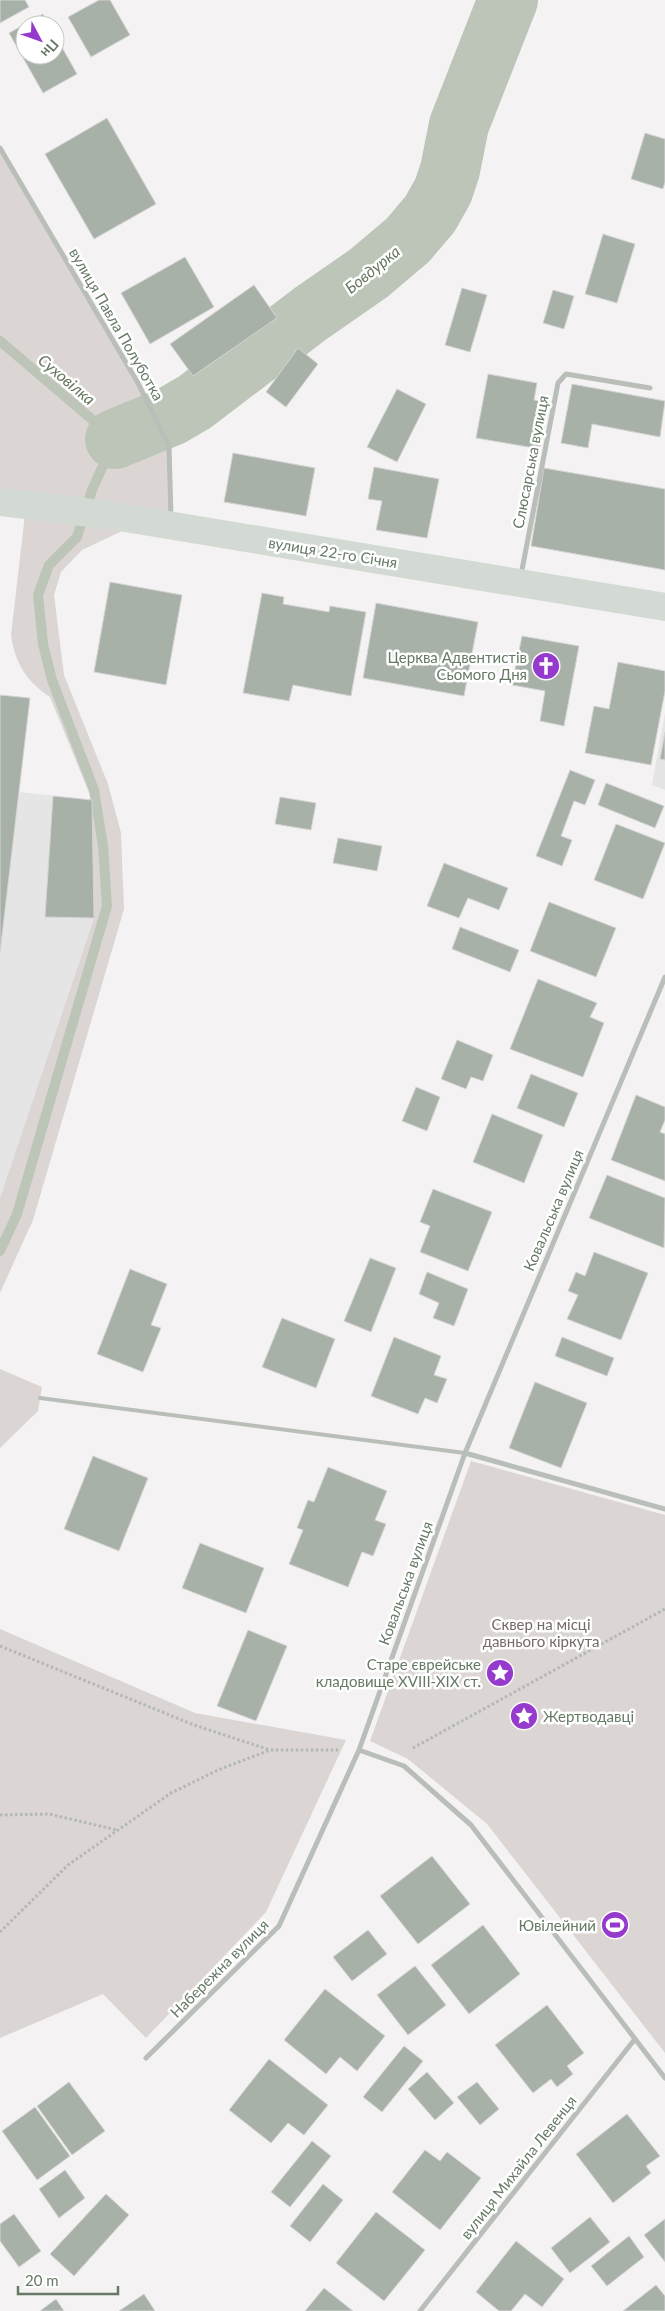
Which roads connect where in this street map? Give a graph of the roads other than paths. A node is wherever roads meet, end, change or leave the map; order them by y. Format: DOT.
graph roads {
  1 [pos="0,148"];
  2 [pos="650,388"];
  3 [pos="0,502"];
  4 [pos="171,526"];
  5 [pos="519,583"];
  6 [pos="665,607"];
  7 [pos="665,977"];
  8 [pos="40,1398"];
  9 [pos="465,1453"];
  10 [pos="665,1509"];
  11 [pos="359,1750"];
  12 [pos="635,2039"];
  13 [pos="146,2058"];
  14 [pos="665,2078"];
  15 [pos="420,2311"];
  1 -- 4 [label="street, вулиця Павла Полуботка"];
  2 -- 5 [label="street, Слюсарська вулиця"];
  3 -- 4 [label="main road, вулиця 22-го Січня"];
  4 -- 5 [label="main road, вулиця 22-го Січня"];
  5 -- 6 [label="main road, вулиця 22-го Січня"];
  7 -- 9 [label="street, Ковальська вулиця"];
  8 -- 9 [label="lane"];
  9 -- 10 [label="street"];
  9 -- 11 [label="street, Ковальська вулиця"];
  11 -- 12 [label="street"];
  11 -- 13 [label="street, Набережна вулиця"];
  12 -- 14 [label="street"];
  12 -- 15 [label="street, вулиця Михайла Левенця"];
}
